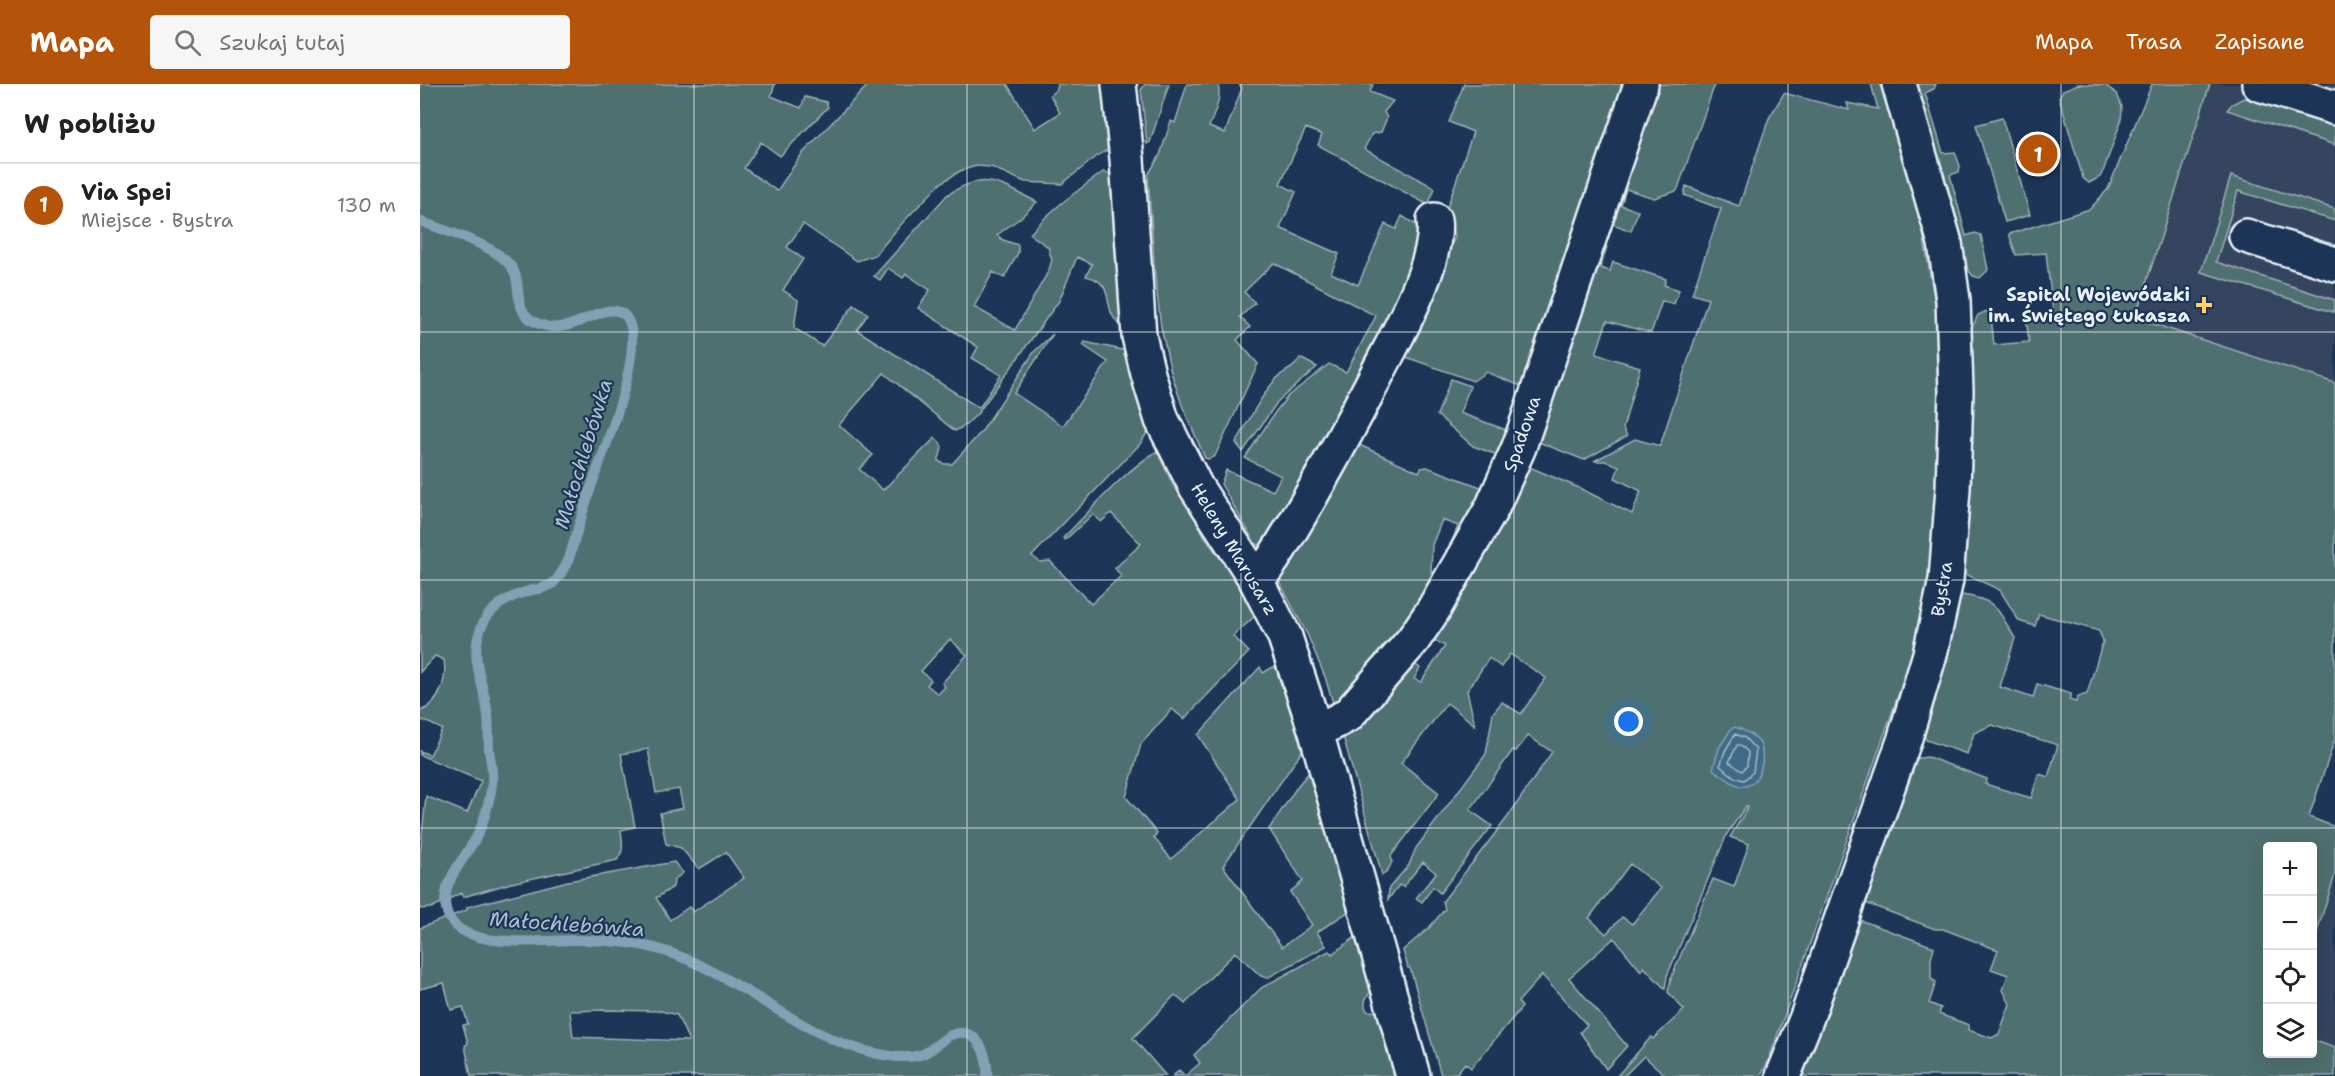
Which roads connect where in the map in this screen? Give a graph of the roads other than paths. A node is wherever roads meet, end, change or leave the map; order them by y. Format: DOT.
graph roads {
  1 [pos="1119,84"];
  2 [pos="1641,84"];
  3 [pos="1899,84"];
  4 [pos="2259,84"];
  5 [pos="2335,108"];
  6 [pos="1434,220"];
  7 [pos="2246,236"];
  8 [pos="2335,264"];
  9 [pos="1255,578"];
  10 [pos="1316,732"];
  11 [pos="1413,1076"];
  12 [pos="1783,1076"];
  1 -- 9 [label="street, Heleny Marusarz"];
  2 -- 10 [label="street, Spadowa"];
  3 -- 12 [label="street, Bystra"];
  4 -- 5 [label="street"];
  6 -- 9 [label="street"];
  7 -- 8 [label="street"];
  9 -- 10 [label="street, Heleny Marusarz"];
  10 -- 11 [label="street, Heleny Marusarz"];
}
